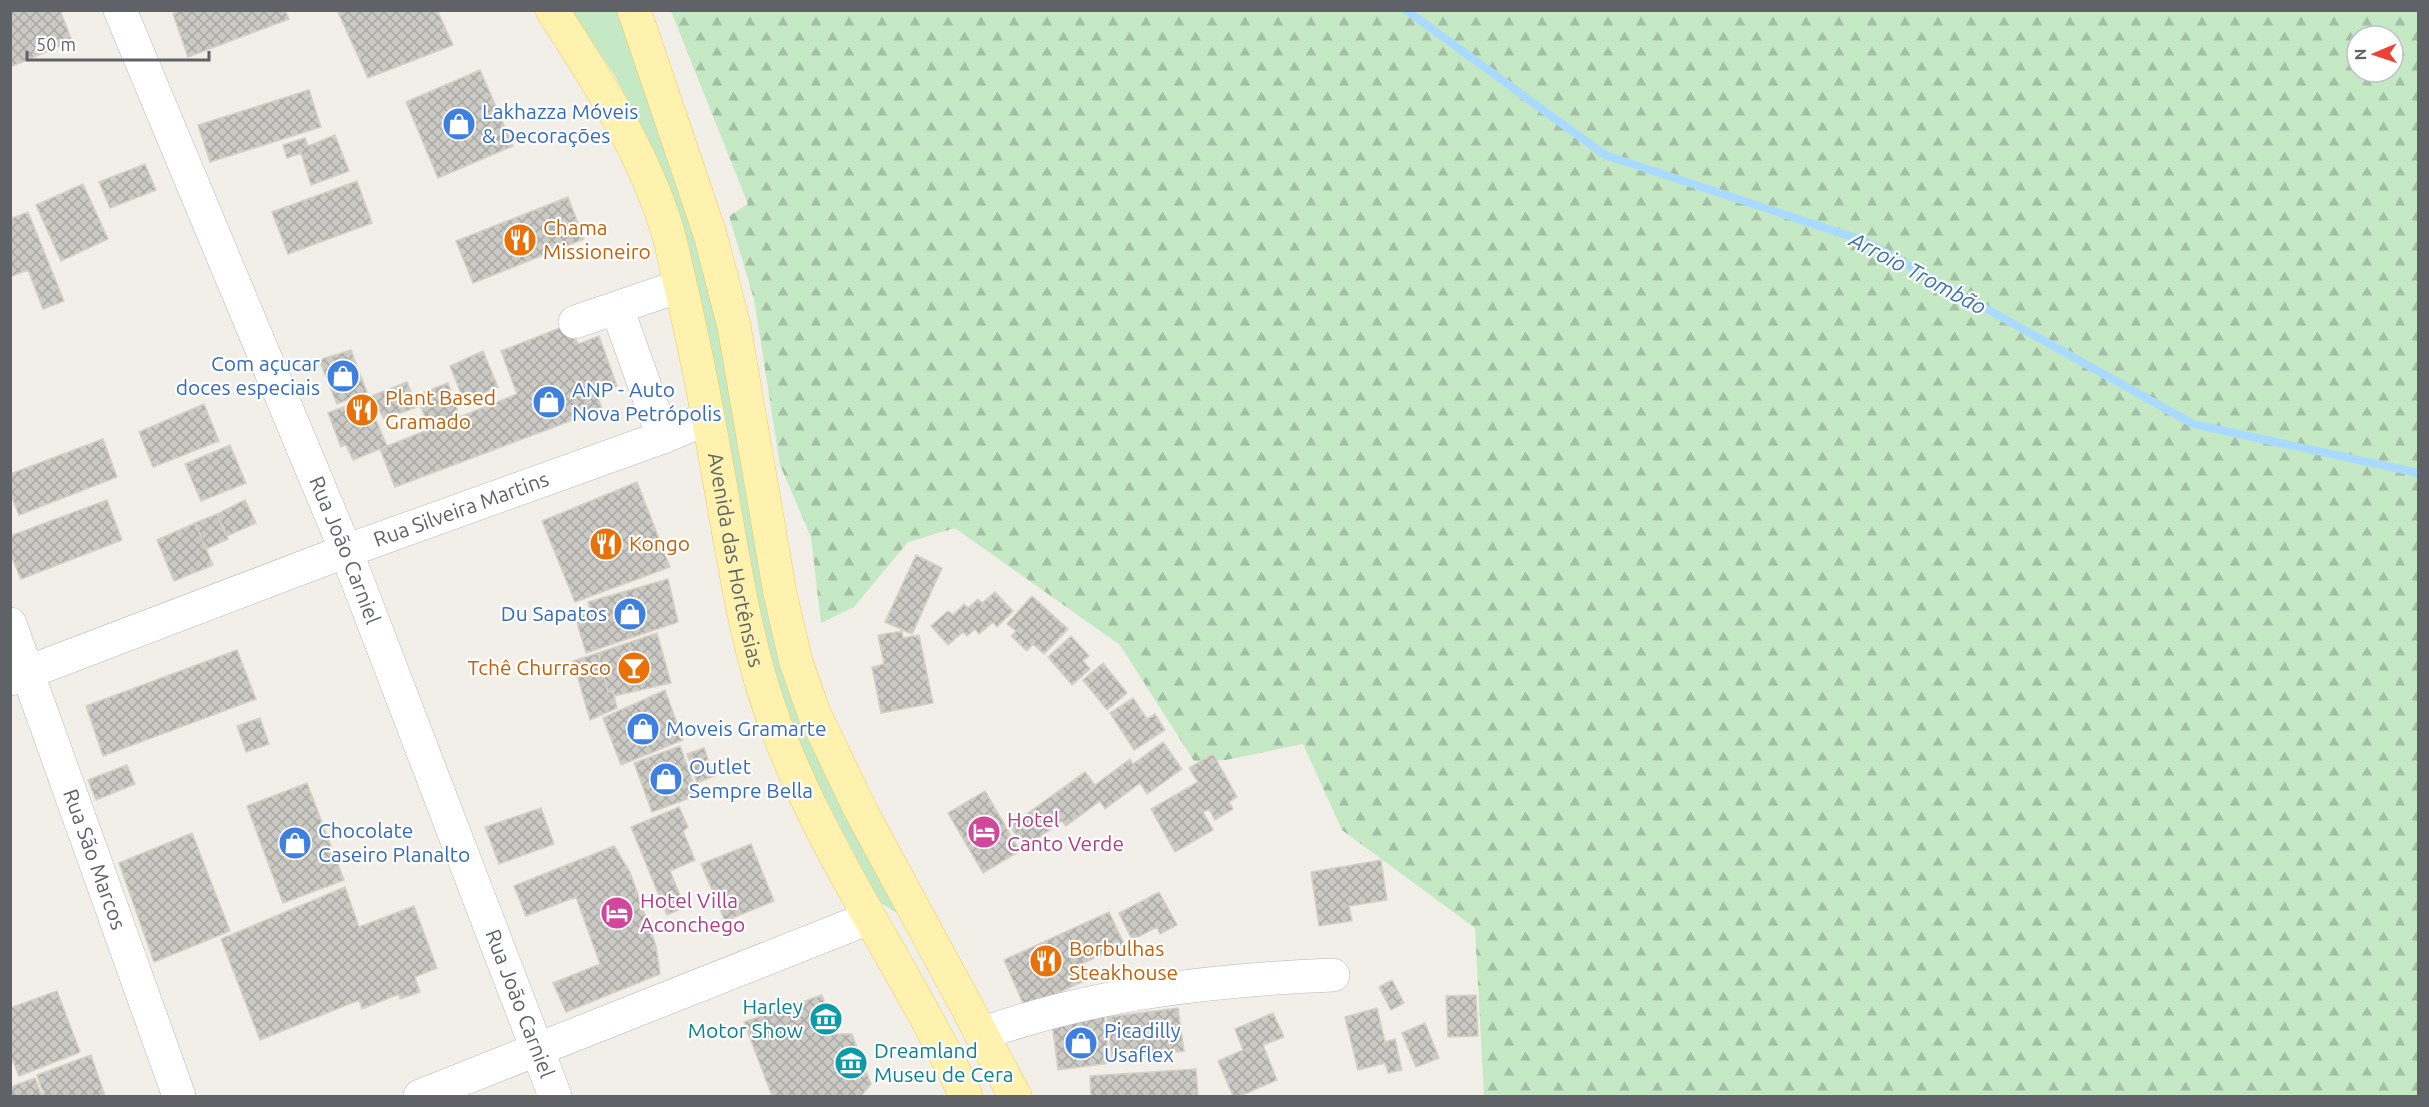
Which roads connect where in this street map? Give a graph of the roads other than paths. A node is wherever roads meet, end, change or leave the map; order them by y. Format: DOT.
graph roads {
  1 [pos="120,10"];
  2 [pos="552,10"];
  3 [pos="634,10"];
  4 [pos="680,286"];
  5 [pos="617,308"];
  6 [pos="575,322"];
  7 [pos="708,418"];
  8 [pos="663,437"];
  9 [pos="346,551"];
  10 [pos="10,624"];
  11 [pos="19,675"];
  12 [pos="869,918"];
  13 [pos="1333,975"];
  14 [pos="981,1034"];
  15 [pos="538,1050"];
  16 [pos="179,1096"];
  17 [pos="420,1096"];
  18 [pos="555,1096"];
  19 [pos="966,1096"];
  20 [pos="1015,1096"];
  1 -- 9 [label="street, Rua João Carniel"];
  2 -- 4 [label="main road, Avenida das Hortênsias"];
  3 -- 14 [label="main road, Avenida das Hortênsias"];
  4 -- 5 [label="street"];
  4 -- 7 [label="main road, Avenida das Hortênsias"];
  5 -- 6 [label="street"];
  5 -- 8 [label="street"];
  7 -- 8 [label="street, Rua Silveira Martins"];
  7 -- 12 [label="main road, Avenida das Hortênsias"];
  8 -- 9 [label="street, Rua Silveira Martins"];
  9 -- 11 [label="street, Rua Silveira Martins"];
  9 -- 15 [label="street, Rua João Carniel"];
  10 -- 11 [label="street, Rua São Marcos"];
  11 -- 16 [label="street, Rua São Marcos"];
  12 -- 15 [label="street"];
  12 -- 19 [label="main road, Avenida das Hortênsias"];
  12 -- 20 [label="main road"];
  13 -- 14 [label="street"];
  14 -- 20 [label="main road, Avenida das Hortênsias"];
  15 -- 17 [label="street"];
  15 -- 18 [label="street, Rua João Carniel"];
}
